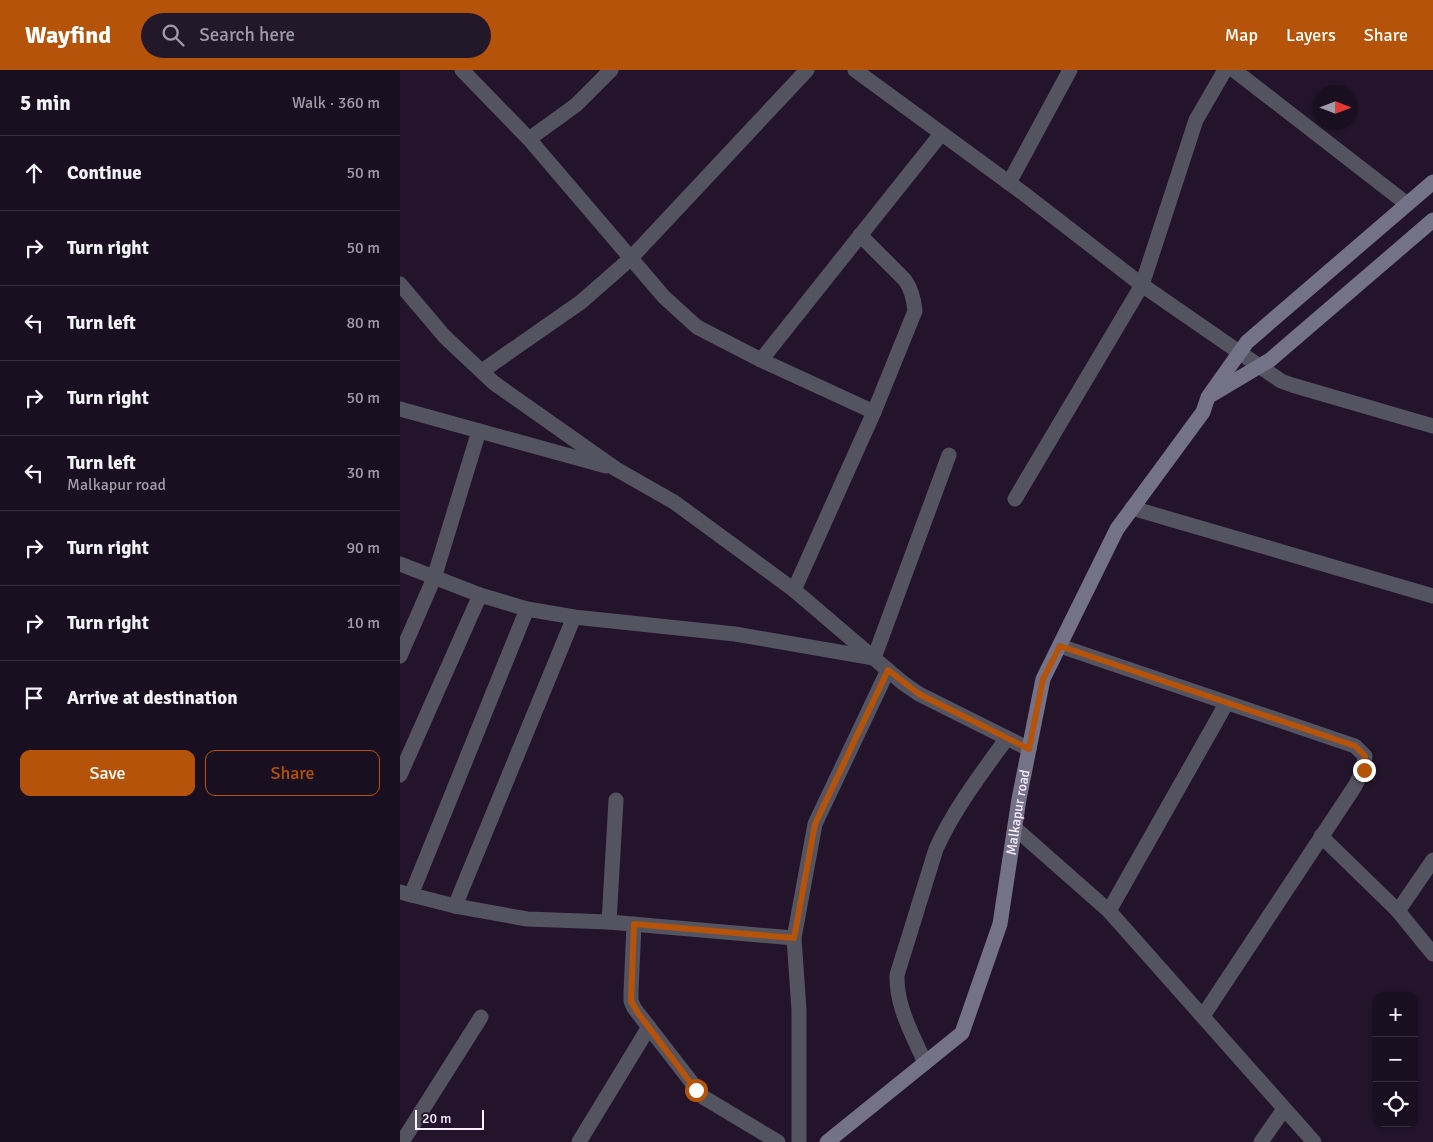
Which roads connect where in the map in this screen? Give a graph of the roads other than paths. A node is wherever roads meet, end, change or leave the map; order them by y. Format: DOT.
graph roads {
  1 [pos="462,70"];
  2 [pos="611,70"];
  3 [pos="807,70"];
  4 [pos="1070,70"];
  5 [pos="1225,70"];
  6 [pos="1234,70"];
  7 [pos="860,72"];
  8 [pos="942,134"];
  9 [pos="529,139"];
  10 [pos="1433,182"];
  11 [pos="1009,183"];
  12 [pos="1407,204"];
  13 [pos="1433,220"];
  14 [pos="860,235"];
  15 [pos="630,259"];
  16 [pos="400,284"];
  17 [pos="1142,286"];
  18 [pos="1239,352"];
  19 [pos="760,360"];
  20 [pos="1260,367"];
  21 [pos="482,371"];
  22 [pos="1208,397"];
  23 [pos="400,409"];
  24 [pos="874,412"];
  25 [pos="1433,426"];
  26 [pos="479,431"];
  27 [pos="949,455"];
  28 [pos="616,469"];
  29 [pos="1015,499"];
  30 [pos="1132,508"];
  31 [pos="400,564"];
  32 [pos="434,578"];
  33 [pos="794,590"];
  34 [pos="480,595"];
  35 [pos="1433,596"];
  36 [pos="527,609"];
  37 [pos="574,617"];
  38 [pos="1060,646"];
  39 [pos="400,656"];
  40 [pos="874,658"];
  41 [pos="888,670"];
  42 [pos="1226,704"];
  43 [pos="1007,738"];
  44 [pos="1029,749"];
  45 [pos="400,776"];
  46 [pos="616,800"];
  47 [pos="1015,828"];
  48 [pos="1321,836"];
  49 [pos="1433,860"];
  50 [pos="405,894"];
  51 [pos="456,906"];
  52 [pos="1109,911"];
  53 [pos="1398,911"];
  54 [pos="609,922"];
  55 [pos="634,924"];
  56 [pos="794,938"];
  57 [pos="1433,954"];
  58 [pos="1203,1016"];
  59 [pos="481,1017"];
  60 [pos="649,1027"];
  61 [pos="925,1063"];
  62 [pos="1284,1109"];
  63 [pos="402,1142"];
  64 [pos="579,1142"];
  65 [pos="778,1142"];
  66 [pos="799,1142"];
  67 [pos="827,1142"];
  68 [pos="1261,1142"];
  69 [pos="1314,1142"];
  1 -- 9 [label="street"];
  2 -- 9 [label="street"];
  3 -- 15 [label="street"];
  4 -- 11 [label="street"];
  5 -- 17 [label="street"];
  6 -- 12 [label="street"];
  7 -- 8 [label="street"];
  8 -- 11 [label="street"];
  8 -- 14 [label="street"];
  9 -- 15 [label="street"];
  10 -- 12 [label="street, Malkapur road"];
  11 -- 17 [label="street"];
  12 -- 18 [label="street, Malkapur road"];
  13 -- 20 [label="street"];
  14 -- 19 [label="street"];
  14 -- 24 [label="street"];
  15 -- 19 [label="street"];
  15 -- 21 [label="street"];
  16 -- 21 [label="street"];
  17 -- 18 [label="street"];
  17 -- 29 [label="street"];
  18 -- 20 [label="street"];
  18 -- 22 [label="street, Malkapur road"];
  19 -- 24 [label="street"];
  20 -- 22 [label="street"];
  20 -- 25 [label="street"];
  21 -- 28 [label="street"];
  22 -- 30 [label="street, Malkapur road"];
  23 -- 26 [label="street"];
  24 -- 33 [label="street"];
  26 -- 28 [label="street"];
  26 -- 32 [label="street"];
  27 -- 40 [label="street"];
  28 -- 33 [label="street"];
  30 -- 35 [label="street"];
  30 -- 38 [label="street, Malkapur road"];
  31 -- 32 [label="street"];
  32 -- 34 [label="street"];
  32 -- 39 [label="street"];
  33 -- 40 [label="street"];
  34 -- 36 [label="street"];
  34 -- 45 [label="street"];
  36 -- 37 [label="street"];
  36 -- 50 [label="street"];
  37 -- 40 [label="street"];
  37 -- 51 [label="street"];
  38 -- 42 [label="street"];
  38 -- 44 [label="street, Malkapur road"];
  40 -- 41 [label="street"];
  41 -- 43 [label="street"];
  41 -- 56 [label="street"];
  42 -- 48 [label="street"];
  42 -- 52 [label="street"];
  43 -- 44 [label="street"];
  43 -- 61 [label="street"];
  44 -- 47 [label="street, Malkapur road"];
  46 -- 54 [label="street"];
  47 -- 52 [label="street"];
  47 -- 61 [label="street, Malkapur road"];
  48 -- 53 [label="street"];
  48 -- 58 [label="street"];
  49 -- 53 [label="street"];
  50 -- 51 [label="street"];
  51 -- 54 [label="street"];
  52 -- 58 [label="street"];
  53 -- 57 [label="street"];
  54 -- 55 [label="street"];
  55 -- 56 [label="street"];
  55 -- 60 [label="street"];
  56 -- 66 [label="street"];
  58 -- 62 [label="street"];
  59 -- 63 [label="street"];
  60 -- 64 [label="street"];
  60 -- 65 [label="street"];
  61 -- 67 [label="street, Malkapur road"];
  62 -- 68 [label="street"];
  62 -- 69 [label="street"];
}
